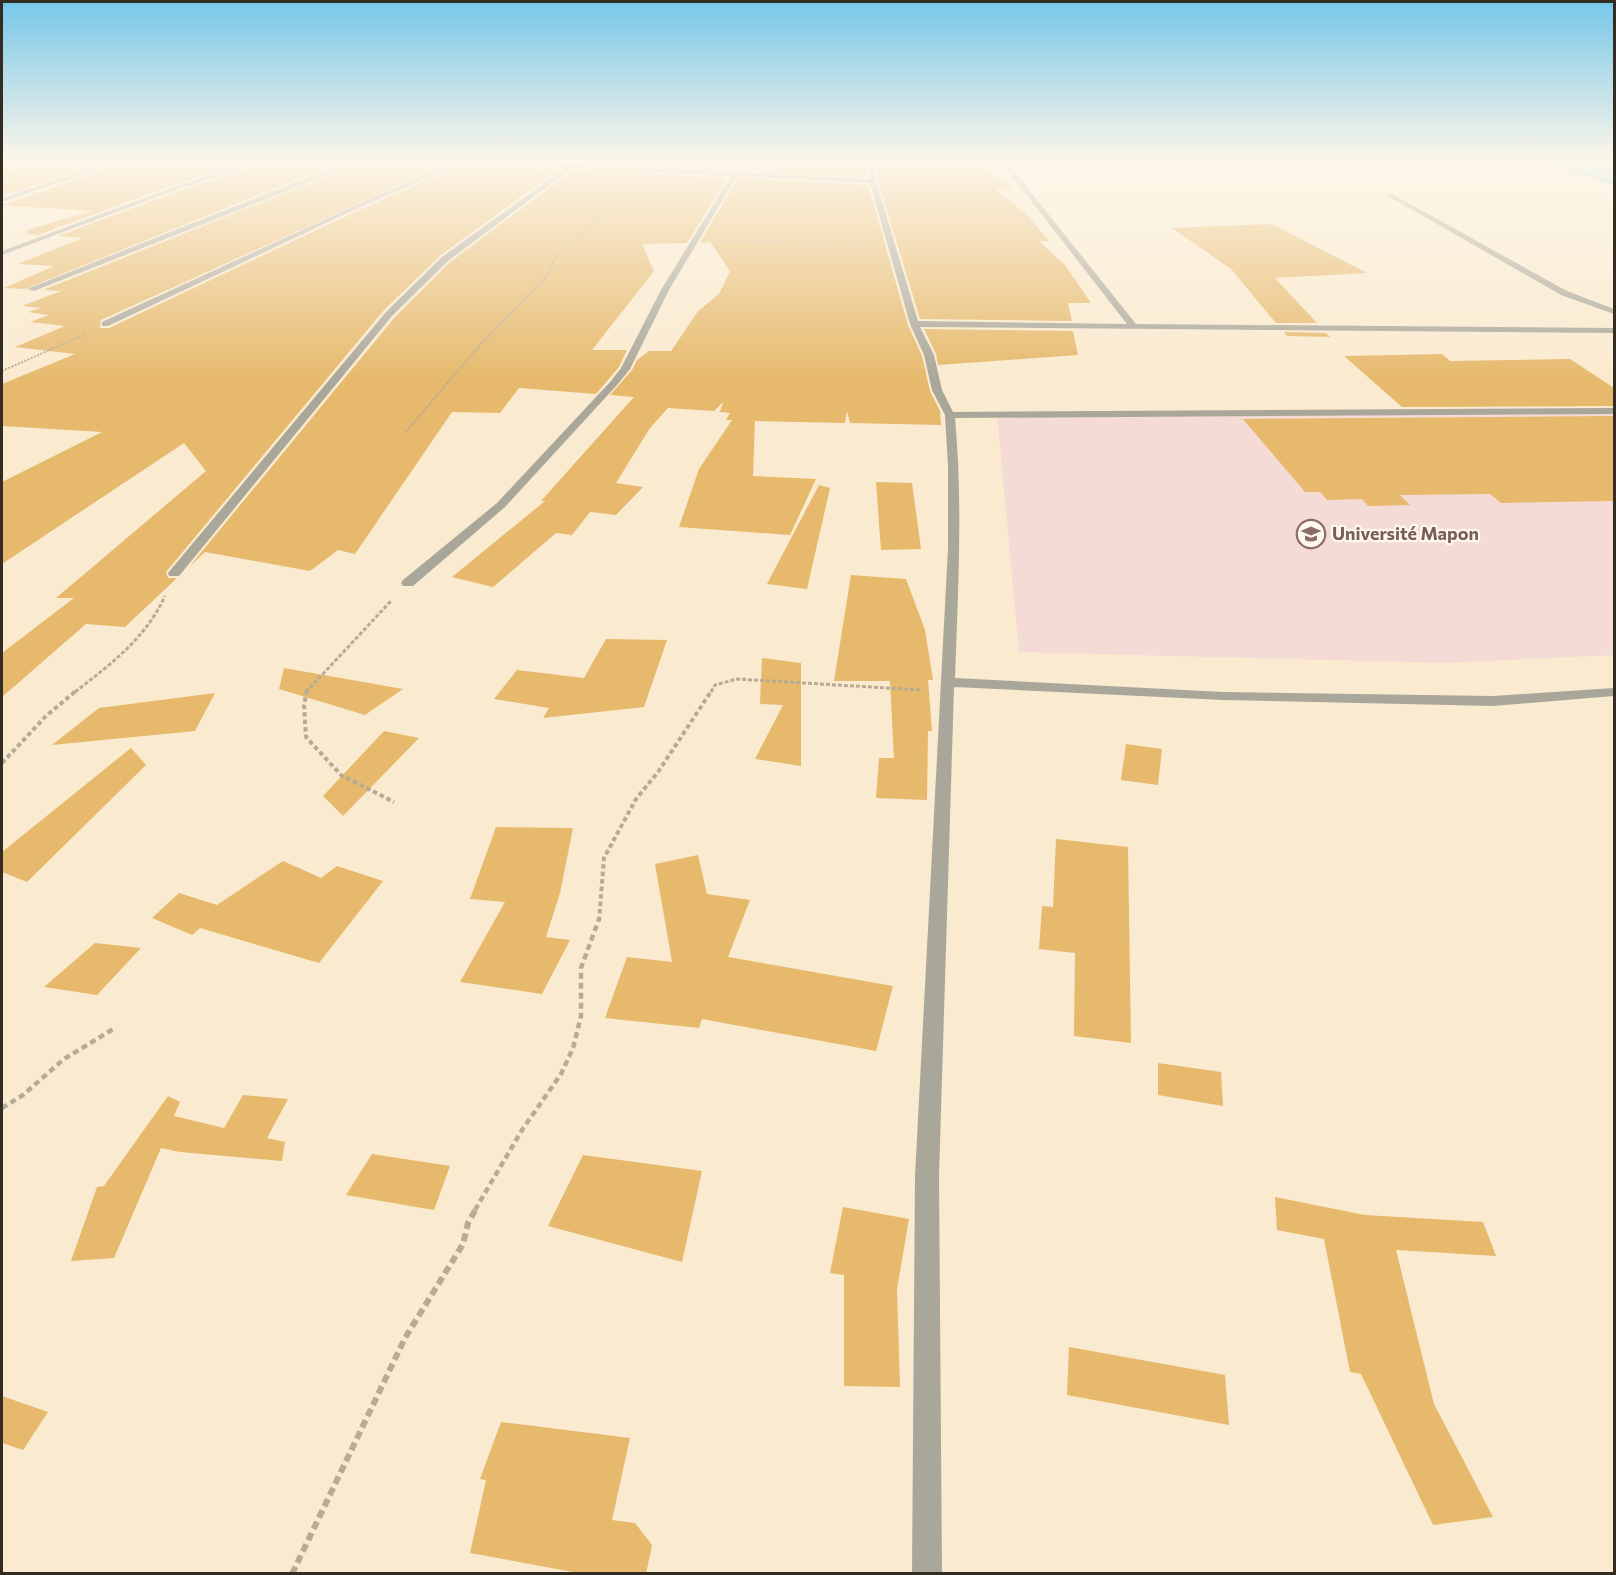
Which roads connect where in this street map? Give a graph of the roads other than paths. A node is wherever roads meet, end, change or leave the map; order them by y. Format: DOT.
graph roads {
  1 [pos="52,234"];
  2 [pos="173,234"];
  3 [pos="297,234"];
  4 [pos="480,234"];
  5 [pos="699,234"];
  6 [pos="888,234"];
  7 [pos="1061,234"];
  8 [pos="1461,234"];
  9 [pos="2,253"];
  10 [pos="31,290"];
  11 [pos="1614,312"];
  12 [pos="105,324"];
  13 [pos="914,324"];
  14 [pos="1134,327"];
  15 [pos="1614,330"];
  16 [pos="1614,411"];
  17 [pos="950,415"];
  18 [pos="174,573"];
  19 [pos="408,583"];
  20 [pos="947,687"];
  21 [pos="1614,692"];
  22 [pos="927,1574"];
  1 -- 9 [label="street"];
  2 -- 10 [label="street"];
  3 -- 12 [label="street"];
  4 -- 18 [label="street"];
  5 -- 19 [label="street"];
  6 -- 13 [label="street"];
  7 -- 14 [label="street"];
  8 -- 11 [label="street"];
  13 -- 14 [label="street"];
  13 -- 17 [label="street"];
  14 -- 15 [label="street"];
  16 -- 17 [label="street"];
  17 -- 20 [label="street"];
  20 -- 21 [label="street"];
  20 -- 22 [label="street"];
}
